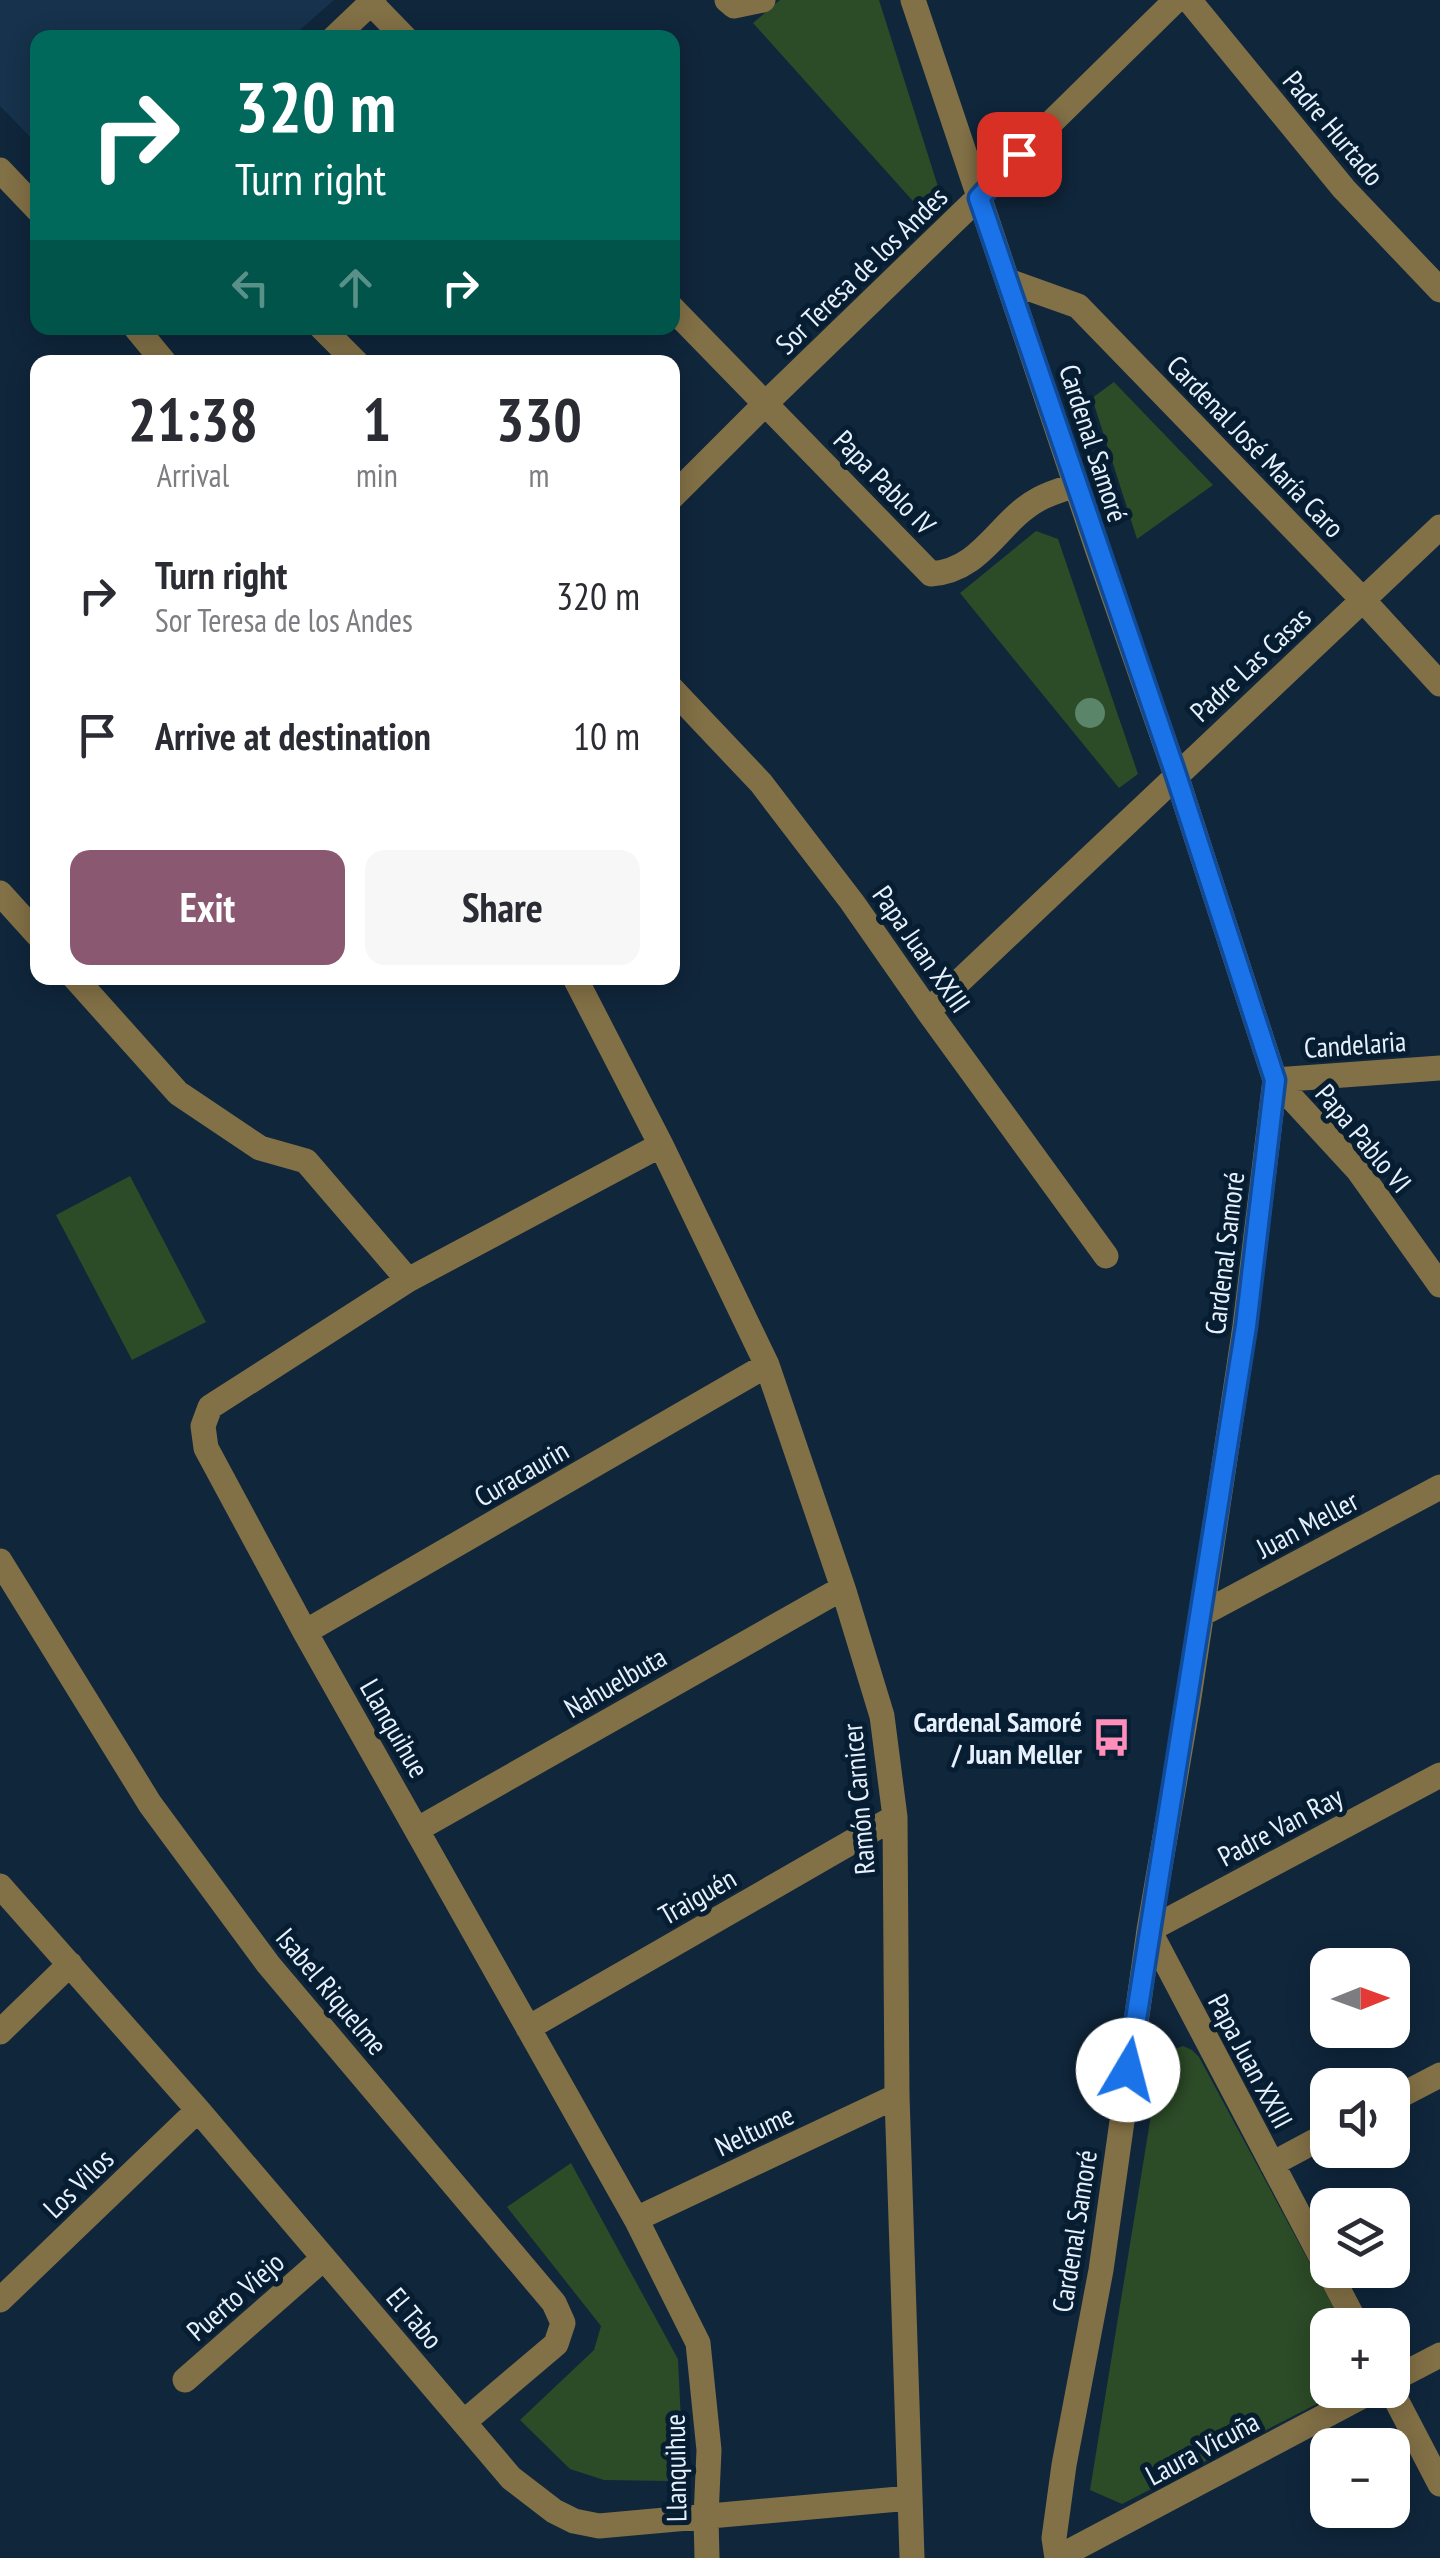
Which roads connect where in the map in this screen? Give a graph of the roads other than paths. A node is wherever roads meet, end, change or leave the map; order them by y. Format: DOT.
graph roads {
  1 [pos="728,0"];
  2 [pos="763,0"];
  3 [pos="914,0"];
  4 [pos="1176,0"];
  5 [pos="1188,0"];
  6 [pos="372,2"];
  7 [pos="342,30"];
  8 [pos="398,30"];
  9 [pos="0,170"];
  10 [pos="979,198"];
  11 [pos="30,202"];
  12 [pos="1008,281"];
  13 [pos="1440,290"];
  14 [pos="680,316"];
  15 [pos="142,335"];
  16 [pos="329,335"];
  17 [pos="158,355"];
  18 [pos="349,355"];
  19 [pos="766,403"];
  20 [pos="1076,485"];
  21 [pos="680,489"];
  22 [pos="1440,527"];
  23 [pos="1362,599"];
  24 [pos="1440,684"];
  25 [pos="680,697"];
  26 [pos="1176,775"];
  27 [pos="0,894"];
  28 [pos="30,927"];
  29 [pos="81,985"];
  30 [pos="579,985"];
  31 [pos="928,1011"];
  32 [pos="1440,1068"];
  33 [pos="1275,1080"];
  34 [pos="662,1145"];
  35 [pos="1106,1256"];
  36 [pos="408,1280"];
  37 [pos="1440,1284"];
  38 [pos="767,1365"];
  39 [pos="1440,1487"];
  40 [pos="0,1561"];
  41 [pos="842,1588"];
  42 [pos="1202,1614"];
  43 [pos="305,1632"];
  44 [pos="1440,1775"];
  45 [pos="896,1817"];
  46 [pos="418,1829"];
  47 [pos="0,1886"];
  48 [pos="1149,1930"];
  49 [pos="70,1964"];
  50 [pos="528,2028"];
  51 [pos="0,2032"];
  52 [pos="1440,2075"];
  53 [pos="1410,2091"];
  54 [pos="897,2096"];
  55 [pos="198,2110"];
  56 [pos="1310,2144"];
  57 [pos="1272,2164"];
  58 [pos="636,2219"];
  59 [pos="324,2258"];
  60 [pos="0,2300"];
  61 [pos="1347,2308"];
  62 [pos="1440,2355"];
  63 [pos="1410,2371"];
  64 [pos="186,2380"];
  65 [pos="1340,2408"];
  66 [pos="1400,2408"];
  67 [pos="464,2422"];
  68 [pos="1440,2484"];
  69 [pos="910,2498"];
  70 [pos="706,2517"];
  71 [pos="707,2558"];
  72 [pos="912,2558"];
  73 [pos="1057,2558"];
  1 -- 2 [label="street"];
  3 -- 10 [label="street, Cardenal Samoré"];
  4 -- 10 [label="street, Sor Teresa de los Andes"];
  5 -- 13 [label="street, Padre Hurtado"];
  6 -- 7 [label="street"];
  6 -- 8 [label="street"];
  9 -- 11 [label="street"];
  10 -- 12 [label="street, Cardenal Samoré"];
  10 -- 19 [label="street, Sor Teresa de los Andes"];
  12 -- 20 [label="street, Cardenal Samoré"];
  12 -- 23 [label="street, Cardenal José María Caro"];
  14 -- 19 [label="street, Papa Pablo IV"];
  15 -- 17 [label="street"];
  16 -- 18 [label="street"];
  19 -- 20 [label="street, Papa Pablo IV"];
  19 -- 21 [label="street, Sor Teresa de los Andes"];
  20 -- 26 [label="street, Cardenal Samoré"];
  22 -- 23 [label="street, Padre Las Casas"];
  23 -- 24 [label="street, Cardenal José María Caro"];
  23 -- 26 [label="street, Padre Las Casas"];
  25 -- 31 [label="street, Papa Juan XXIII"];
  26 -- 31 [label="street, Padre Las Casas"];
  26 -- 33 [label="street, Cardenal Samoré"];
  27 -- 28 [label="street"];
  29 -- 36 [label="street"];
  30 -- 34 [label="street, Ramón Carnicer"];
  31 -- 35 [label="street, Papa Juan XXIII"];
  32 -- 33 [label="street, Candelaria"];
  33 -- 37 [label="street, Papa Pablo VI"];
  33 -- 42 [label="street, Cardenal Samoré"];
  34 -- 36 [label="street, Llanquihue"];
  34 -- 38 [label="street, Ramón Carnicer"];
  36 -- 43 [label="street, Llanquihue"];
  38 -- 41 [label="street, Ramón Carnicer"];
  38 -- 43 [label="street, Curacaurin"];
  39 -- 42 [label="street, Juan Meller"];
  40 -- 67 [label="street, Isabel Riquelme"];
  41 -- 45 [label="street, Ramón Carnicer"];
  41 -- 46 [label="street, Nahuelbuta"];
  42 -- 48 [label="street, Cardenal Samoré"];
  43 -- 46 [label="street, Llanquihue"];
  44 -- 48 [label="street, Padre Van Ray"];
  45 -- 50 [label="street, Traiguén"];
  45 -- 54 [label="street, Ramón Carnicer"];
  46 -- 50 [label="street, Llanquihue"];
  47 -- 49 [label="street, El Tabo"];
  48 -- 57 [label="street, Papa Juan XXIII"];
  48 -- 73 [label="street, Cardenal Samoré"];
  49 -- 51 [label="street"];
  49 -- 55 [label="street, El Tabo"];
  50 -- 58 [label="street, Llanquihue"];
  52 -- 53 [label="street"];
  54 -- 58 [label="street, Neltume"];
  54 -- 69 [label="street, Ramón Carnicer"];
  55 -- 59 [label="street, El Tabo"];
  55 -- 60 [label="street, Los Vilos"];
  56 -- 57 [label="street"];
  57 -- 61 [label="street, Papa Juan XXIII"];
  58 -- 70 [label="street, Llanquihue"];
  59 -- 64 [label="street, Puerto Viejo"];
  59 -- 67 [label="street, El Tabo"];
  62 -- 63 [label="street"];
  65 -- 73 [label="street, Laura Vicuña"];
  66 -- 68 [label="street"];
  67 -- 70 [label="street, El Tabo"];
  69 -- 70 [label="street, El Tabo"];
  69 -- 72 [label="street, Ramón Carnicer"];
  70 -- 71 [label="street, Llanquihue"];
}
